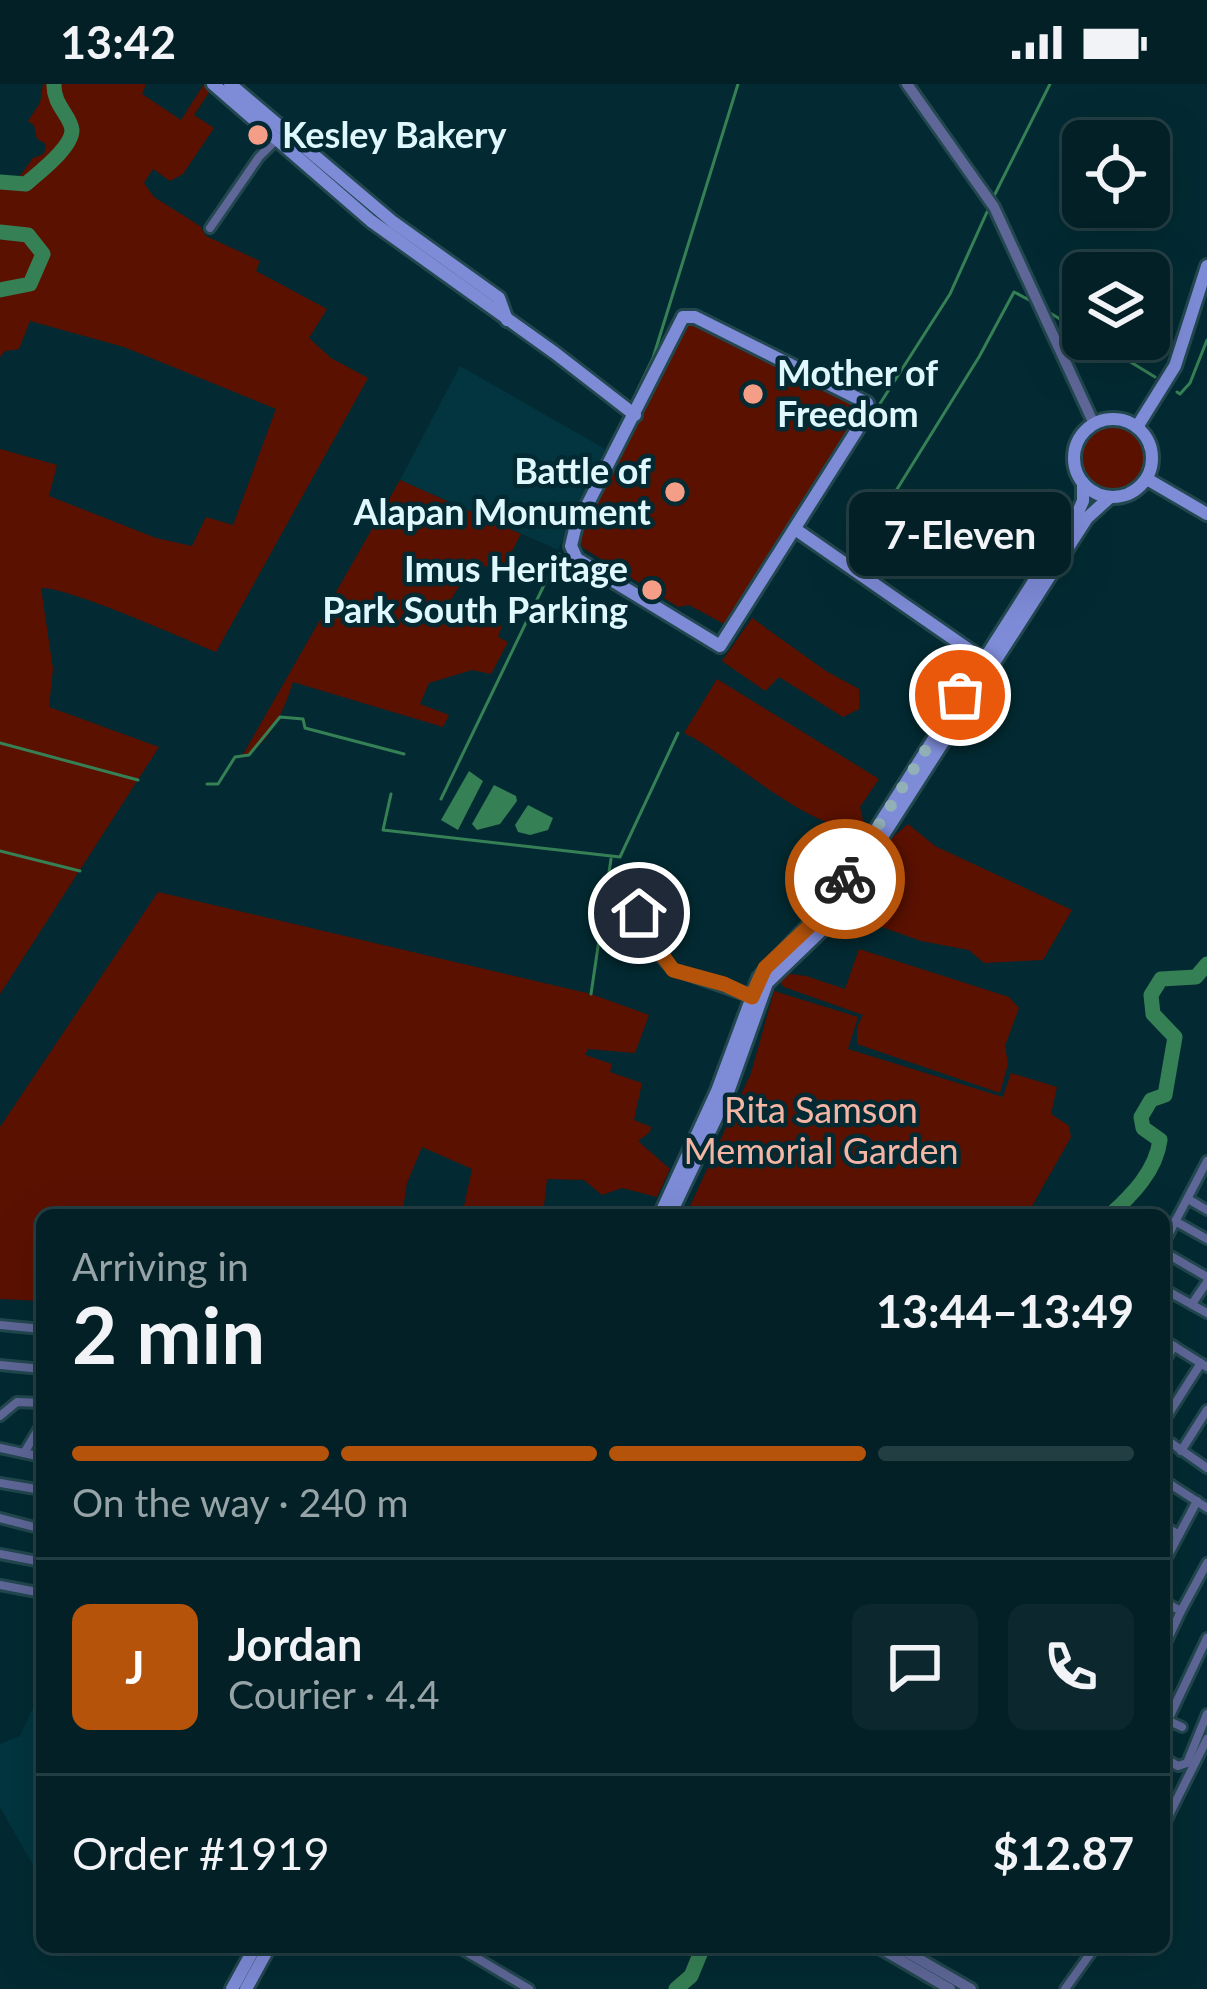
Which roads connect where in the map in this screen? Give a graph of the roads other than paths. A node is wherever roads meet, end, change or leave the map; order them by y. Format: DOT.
graph roads {
  1 [pos="213,84"];
  2 [pos="230,84"];
  3 [pos="907,84"];
  4 [pos="275,141"];
  5 [pos="210,228"];
  6 [pos="1207,266"];
  7 [pos="507,321"];
  8 [pos="635,416"];
  9 [pos="1094,424"];
  10 [pos="1136,427"];
  11 [pos="1147,478"];
  12 [pos="1083,483"];
  13 [pos="1109,498"];
  14 [pos="1207,514"];
  15 [pos="795,529"];
  16 [pos="989,664"];
  17 [pos="642,901"];
  18 [pos="756,999"];
  19 [pos="722,1093"];
  20 [pos="1206,1166"];
  21 [pos="1187,1198"];
  22 [pos="663,1209"];
  23 [pos="673,1209"];
  24 [pos="1207,1210"];
  25 [pos="1175,1221"];
  26 [pos="1170,1231"];
  27 [pos="1205,1234"];
  28 [pos="1170,1256"];
  29 [pos="1207,1280"];
  30 [pos="1170,1292"];
  31 [pos="1192,1304"];
  32 [pos="1207,1313"];
  33 [pos="0,1325"];
  34 [pos="36,1328"];
  35 [pos="1170,1344"];
  36 [pos="1174,1346"];
  37 [pos="1170,1352"];
  38 [pos="0,1365"];
  39 [pos="1204,1365"];
  40 [pos="36,1368"];
  41 [pos="36,1402"];
  42 [pos="1207,1410"];
  43 [pos="1170,1413"];
  44 [pos="0,1416"];
  45 [pos="36,1433"];
  46 [pos="1170,1442"];
  47 [pos="0,1448"];
  48 [pos="1181,1450"];
  49 [pos="24,1454"];
  50 [pos="36,1456"];
  51 [pos="1207,1468"];
  52 [pos="0,1483"];
  53 [pos="1170,1484"];
  54 [pos="36,1489"];
  55 [pos="1197,1501"];
  56 [pos="1207,1508"];
  57 [pos="0,1518"];
  58 [pos="36,1527"];
  59 [pos="1170,1530"];
  60 [pos="1179,1535"];
  61 [pos="1170,1552"];
  62 [pos="0,1554"];
  63 [pos="36,1561"];
  64 [pos="1207,1563"];
  65 [pos="0,1585"];
  66 [pos="36,1592"];
  67 [pos="1170,1605"];
  68 [pos="1181,1611"];
  69 [pos="1170,1634"];
  70 [pos="1207,1639"];
  71 [pos="1170,1711"];
  72 [pos="1207,1714"];
  73 [pos="1170,1721"];
  74 [pos="1181,1727"];
  75 [pos="1207,1739"];
  76 [pos="1170,1762"];
  77 [pos="1170,1814"];
  78 [pos="252,1953"];
  79 [pos="266,1953"];
  80 [pos="468,1953"];
  81 [pos="888,1953"];
  82 [pos="908,1953"];
  83 [pos="1091,1953"];
  84 [pos="232,1989"];
  85 [pos="245,1989"];
  86 [pos="529,1989"];
  87 [pos="950,1989"];
  88 [pos="970,1989"];
  89 [pos="1065,1989"];
  1 -- 4 [label="main road"];
  2 -- 7 [label="main road"];
  3 -- 9 [label="street"];
  4 -- 5 [label="street"];
  4 -- 7 [label="main road"];
  6 -- 10 [label="main road"];
  7 -- 8 [label="main road"];
  8 -- 15 [label="main road"];
  8 -- 15 [label="main road"];
  9 -- 10 [label="main road"];
  9 -- 12 [label="main road"];
  10 -- 11 [label="main road"];
  11 -- 13 [label="main road"];
  11 -- 14 [label="main road"];
  12 -- 13 [label="main road"];
  12 -- 16 [label="main road"];
  13 -- 16 [label="main road"];
  15 -- 16 [label="main road"];
  16 -- 18 [label="main road"];
  17 -- 18 [label="street"];
  18 -- 19 [label="main road"];
  19 -- 22 [label="main road"];
  19 -- 23 [label="main road"];
  20 -- 21 [label="street"];
  21 -- 24 [label="street"];
  21 -- 25 [label="street"];
  25 -- 26 [label="street"];
  25 -- 27 [label="street"];
  28 -- 29 [label="street"];
  29 -- 31 [label="street"];
  30 -- 31 [label="street"];
  31 -- 32 [label="street"];
  33 -- 34 [label="street"];
  35 -- 36 [label="street"];
  36 -- 37 [label="street"];
  36 -- 39 [label="street"];
  38 -- 40 [label="street"];
  39 -- 43 [label="street"];
  41 -- 44 [label="street"];
  42 -- 48 [label="street"];
  45 -- 49 [label="street"];
  46 -- 48 [label="street"];
  47 -- 49 [label="street"];
  48 -- 51 [label="street"];
  49 -- 50 [label="street"];
  52 -- 54 [label="street"];
  53 -- 55 [label="street"];
  55 -- 56 [label="street"];
  55 -- 60 [label="street"];
  57 -- 58 [label="street"];
  59 -- 60 [label="street"];
  60 -- 61 [label="street"];
  62 -- 63 [label="street"];
  64 -- 68 [label="street"];
  65 -- 66 [label="street"];
  67 -- 68 [label="street"];
  68 -- 69 [label="street"];
  70 -- 71 [label="street"];
  72 -- 76 [label="street"];
  73 -- 74 [label="street"];
  75 -- 77 [label="street"];
  78 -- 84 [label="main road"];
  79 -- 85 [label="main road"];
  80 -- 86 [label="street"];
  81 -- 87 [label="street"];
  82 -- 88 [label="street"];
  83 -- 89 [label="street"];
}
